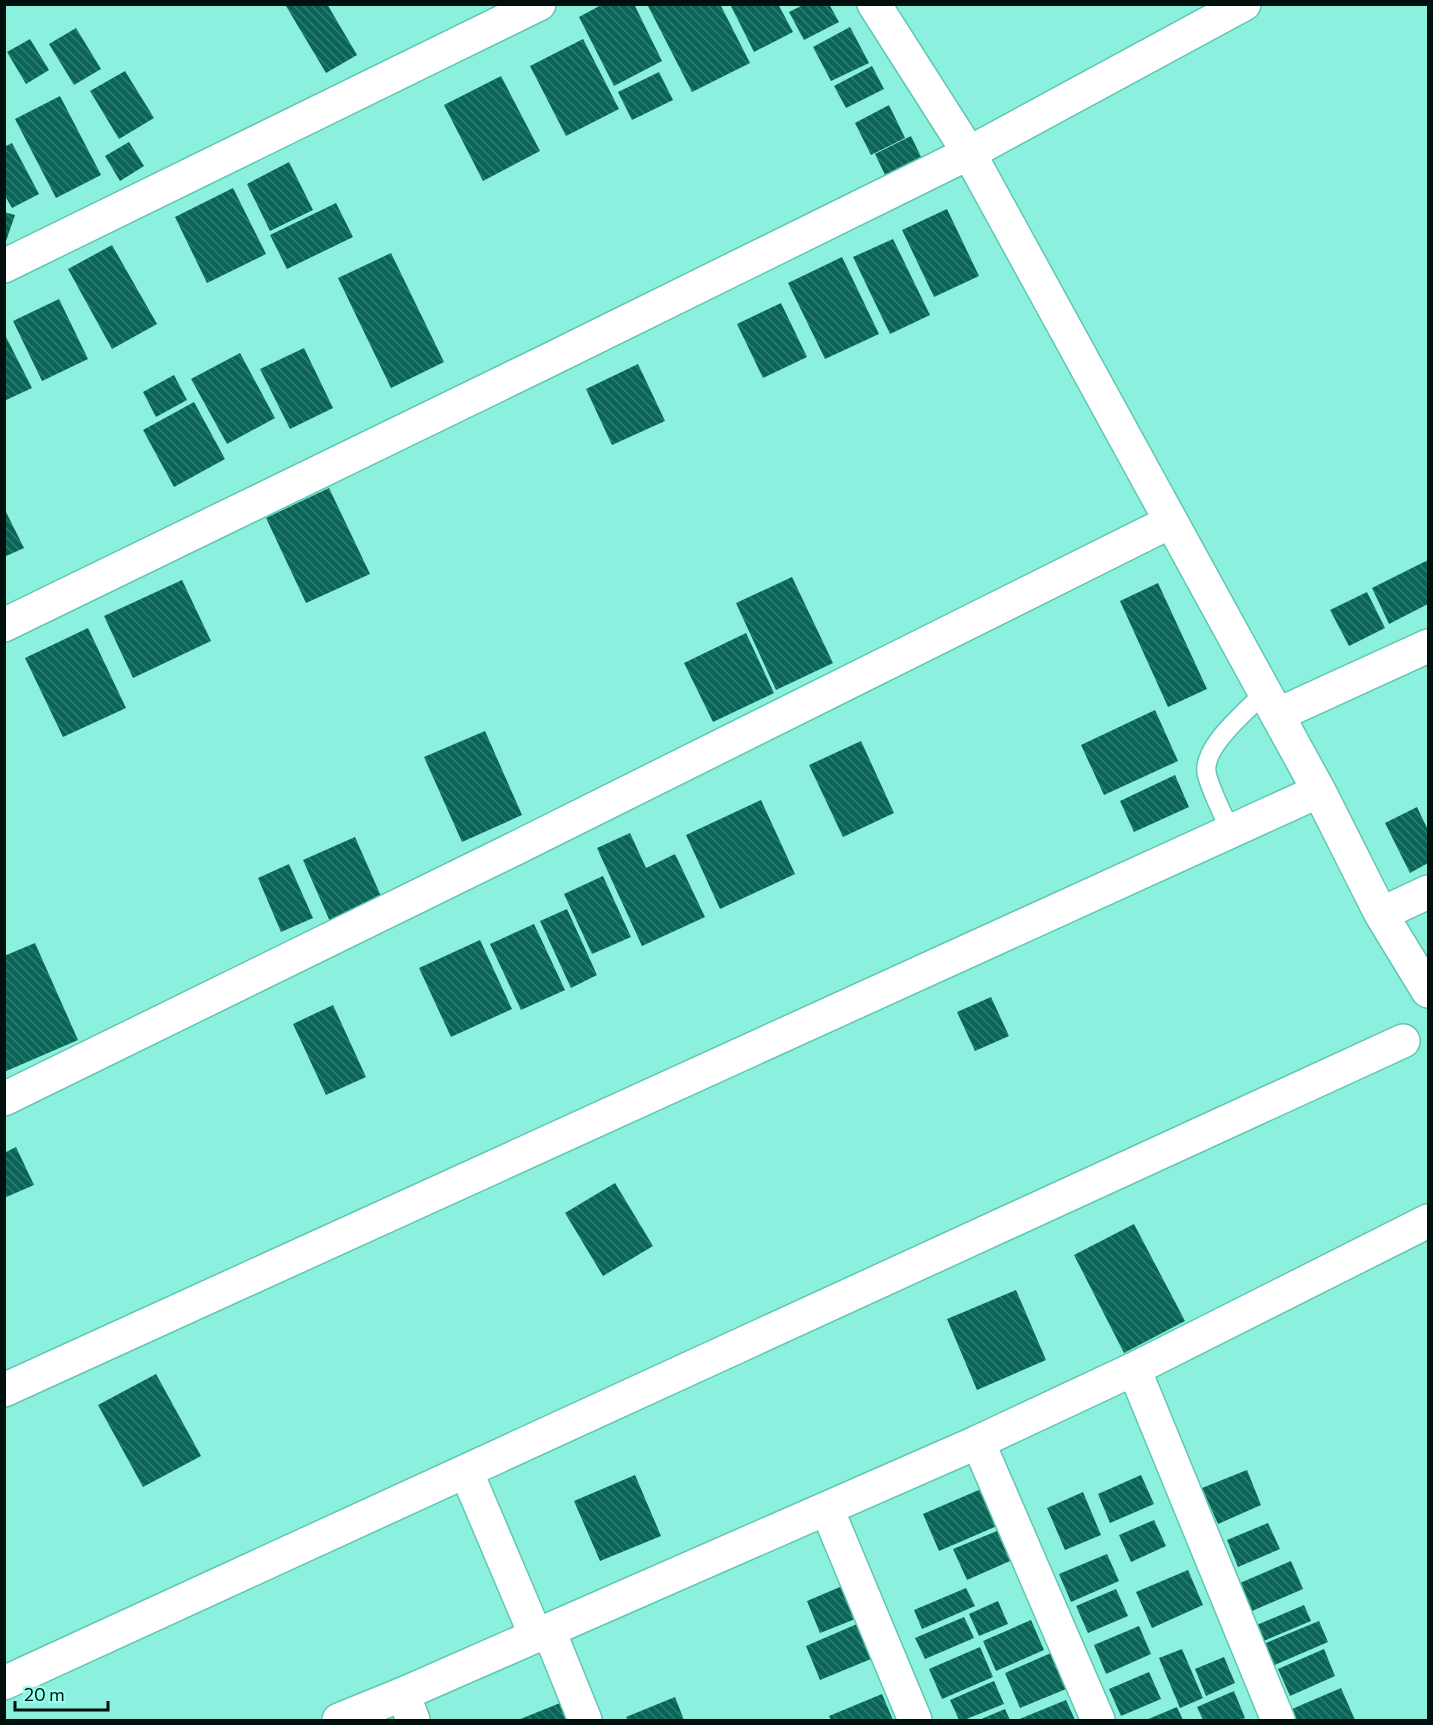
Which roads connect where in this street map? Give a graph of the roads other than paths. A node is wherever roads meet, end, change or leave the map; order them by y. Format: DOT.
graph roads {
  1 [pos="539,4"];
  2 [pos="874,4"];
  3 [pos="1244,4"];
  4 [pos="969,153"];
  5 [pos="4,266"];
  6 [pos="1170,522"];
  7 [pos="4,625"];
  8 [pos="1428,646"];
  9 [pos="1270,704"];
  10 [pos="1319,791"];
  11 [pos="1230,831"];
  12 [pos="1428,892"];
  13 [pos="1381,914"];
  14 [pos="1428,991"];
  15 [pos="1402,1041"];
  16 [pos="4,1100"];
  17 [pos="1428,1221"];
  18 [pos="1134,1369"];
  19 [pos="4,1390"];
  20 [pos="978,1442"];
  21 [pos="466,1471"];
  22 [pos="827,1509"];
  23 [pos="543,1633"];
  24 [pos="4,1683"];
  25 [pos="408,1707"];
  26 [pos="339,1720"];
  27 [pos="585,1720"];
  28 [pos="915,1720"];
  29 [pos="1098,1720"];
  30 [pos="1278,1720"];
  1 -- 5 [label="street"];
  2 -- 4 [label="street"];
  3 -- 4 [label="street"];
  4 -- 6 [label="street"];
  4 -- 7 [label="street"];
  6 -- 9 [label="street"];
  6 -- 16 [label="street"];
  8 -- 9 [label="street"];
  9 -- 10 [label="street"];
  9 -- 11 [label="lane"];
  10 -- 11 [label="street"];
  10 -- 13 [label="street"];
  11 -- 19 [label="street"];
  12 -- 13 [label="street"];
  13 -- 14 [label="street"];
  15 -- 21 [label="street"];
  17 -- 18 [label="street"];
  18 -- 20 [label="street"];
  18 -- 30 [label="street"];
  20 -- 22 [label="street"];
  20 -- 29 [label="street"];
  21 -- 23 [label="street"];
  21 -- 24 [label="street"];
  22 -- 23 [label="street"];
  22 -- 28 [label="street"];
  23 -- 25 [label="street"];
  23 -- 27 [label="street"];
  25 -- 26 [label="street"];
}
